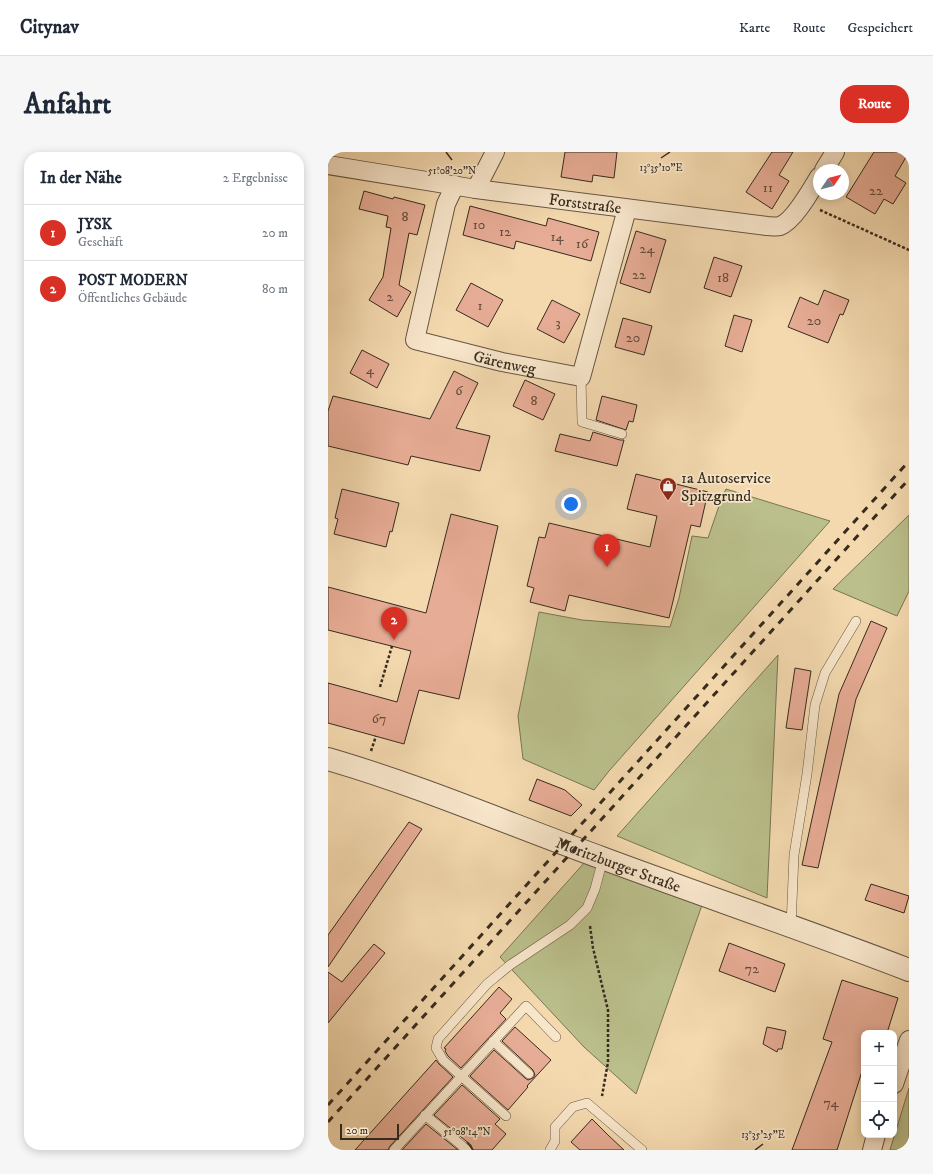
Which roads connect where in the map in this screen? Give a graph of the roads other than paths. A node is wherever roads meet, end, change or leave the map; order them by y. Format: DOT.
graph roads {
  1 [pos="496,152"];
  2 [pos="835,152"];
  3 [pos="828,164"];
  4 [pos="328,165"];
  5 [pos="455,186"];
  6 [pos="813,186"];
  7 [pos="476,189"];
  8 [pos="627,208"];
  9 [pos="582,377"];
  10 [pos="622,434"];
  11 [pos="856,621"];
  12 [pos="328,759"];
  13 [pos="603,859"];
  14 [pos="791,926"];
  15 [pos="909,970"];
  16 [pos="556,1036"];
  17 [pos="909,1040"];
  18 [pos="493,1041"];
  19 [pos="529,1074"];
  20 [pos="897,1075"];
  21 [pos="460,1076"];
  22 [pos="425,1115"];
  23 [pos="506,1116"];
  24 [pos="875,1138"];
  25 [pos="394,1150"];
  26 [pos="467,1150"];
  27 [pos="550,1150"];
  28 [pos="642,1150"];
  29 [pos="872,1150"];
  1 -- 7 [label="street"];
  2 -- 3 [label="street"];
  4 -- 5 [label="street, Forststraße"];
  5 -- 7 [label="street, Forststraße"];
  5 -- 9 [label="street, Gärenweg"];
  6 -- 8 [label="street, Forststraße"];
  7 -- 8 [label="street, Forststraße"];
  8 -- 9 [label="street"];
  9 -- 10 [label="lane"];
  11 -- 14 [label="lane"];
  12 -- 13 [label="street, Moritzburger Straße"];
  13 -- 14 [label="street, Moritzburger Straße"];
  13 -- 21 [label="lane"];
  14 -- 15 [label="street, Moritzburger Straße"];
  16 -- 18 [label="lane"];
  17 -- 20 [label="street"];
  18 -- 19 [label="lane"];
  18 -- 21 [label="lane"];
  21 -- 22 [label="lane"];
  21 -- 23 [label="lane"];
  22 -- 25 [label="lane"];
  22 -- 26 [label="lane"];
  24 -- 29 [label="street"];
  27 -- 28 [label="lane"];
}
